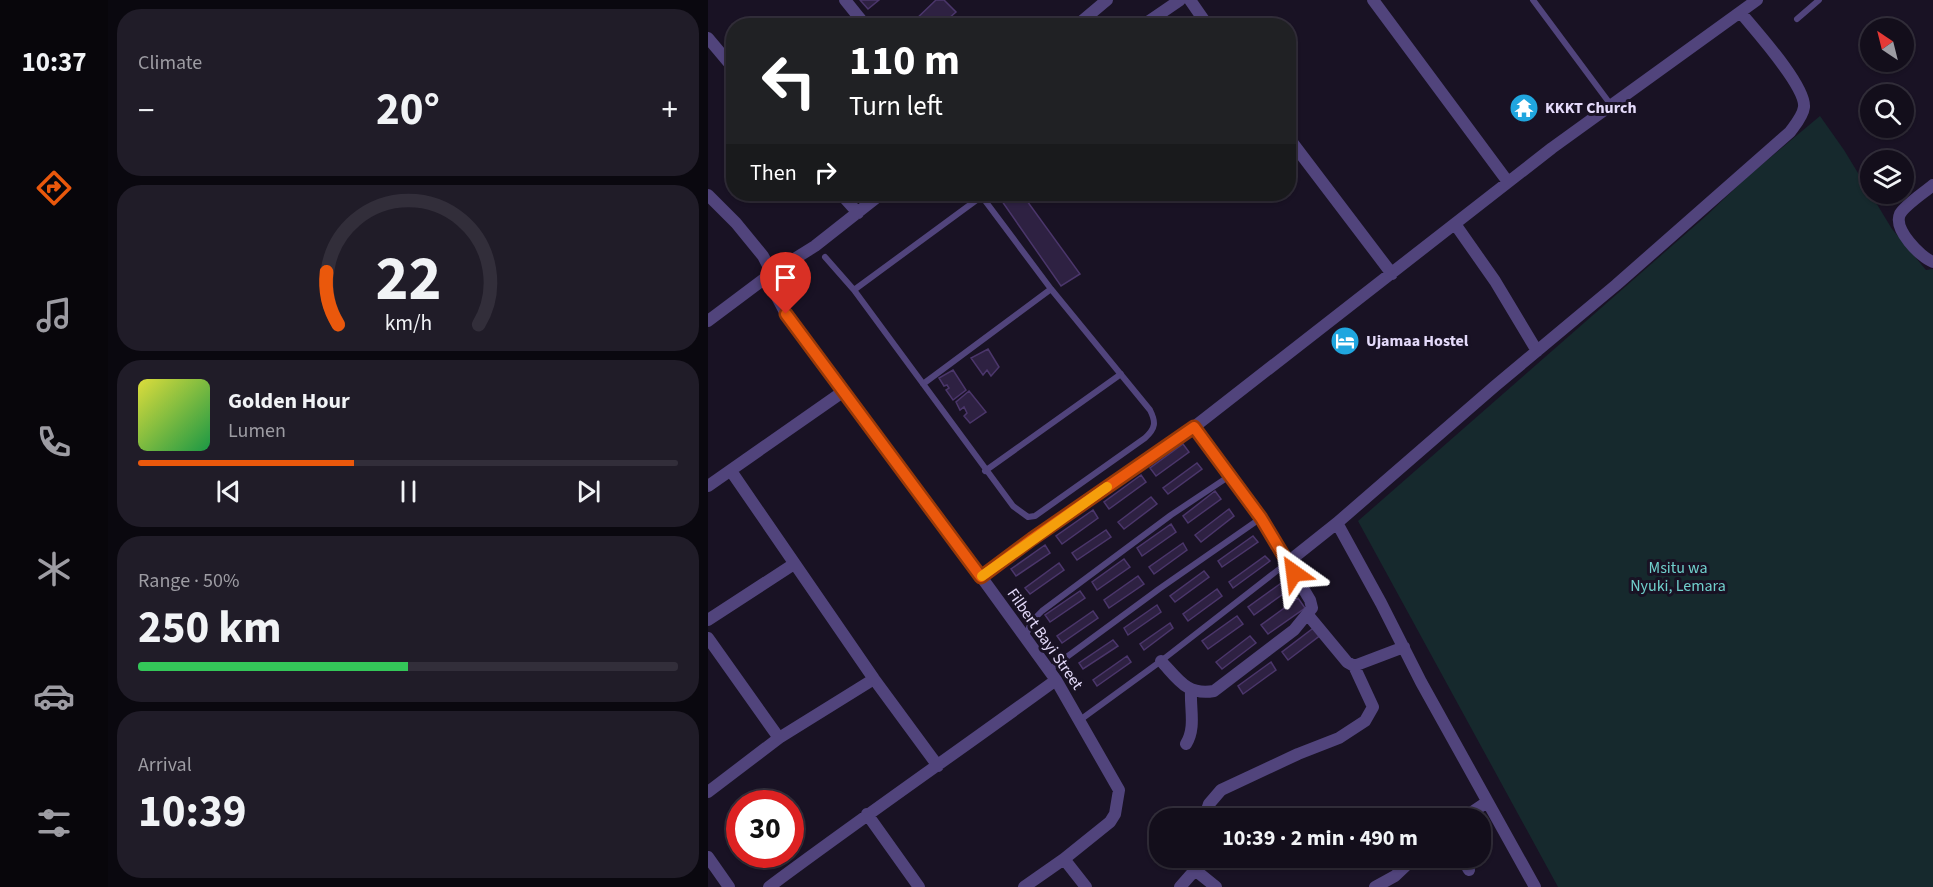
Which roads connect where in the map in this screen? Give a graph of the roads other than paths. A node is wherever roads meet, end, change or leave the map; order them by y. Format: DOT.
graph roads {
  1 [pos="845,0"];
  2 [pos="1107,0"];
  3 [pos="1180,0"];
  4 [pos="1190,0"];
  5 [pos="1373,0"];
  6 [pos="1533,0"];
  7 [pos="1756,0"];
  8 [pos="1819,0"];
  9 [pos="1741,12"];
  10 [pos="860,18"];
  11 [pos="1086,18"];
  12 [pos="1154,18"];
  13 [pos="1202,18"];
  14 [pos="1797,19"];
  15 [pos="708,38"];
  16 [pos="726,59"];
  17 [pos="1611,105"];
  18 [pos="1296,148"];
  19 [pos="1508,182"];
  20 [pos="1933,185"];
  21 [pos="708,195"];
  22 [pos="847,201"];
  23 [pos="873,201"];
  24 [pos="973,201"];
  25 [pos="986,201"];
  26 [pos="858,213"];
  27 [pos="1455,224"];
  28 [pos="825,257"];
  29 [pos="1933,262"];
  30 [pos="772,273"];
  31 [pos="1392,274"];
  32 [pos="1051,288"];
  33 [pos="854,290"];
  34 [pos="708,321"];
  35 [pos="1537,351"];
  36 [pos="1121,374"];
  37 [pos="923,384"];
  38 [pos="844,391"];
  39 [pos="1194,427"];
  40 [pos="731,471"];
  41 [pos="986,471"];
  42 [pos="1231,476"];
  43 [pos="708,486"];
  44 [pos="1261,518"];
  45 [pos="1337,523"];
  46 [pos="1288,562"];
  47 [pos="794,564"];
  48 [pos="981,577"];
  49 [pos="1308,615"];
  50 [pos="708,620"];
  51 [pos="708,638"];
  52 [pos="1026,639"];
  53 [pos="1404,647"];
  54 [pos="1161,661"];
  55 [pos="1354,666"];
  56 [pos="1052,675"];
  57 [pos="874,679"];
  58 [pos="1191,691"];
  59 [pos="1080,720"];
  60 [pos="779,738"];
  61 [pos="1186,744"];
  62 [pos="938,766"];
  63 [pos="708,792"];
  64 [pos="1487,802"];
  65 [pos="1208,808"];
  66 [pos="1478,808"];
  67 [pos="867,814"];
  68 [pos="708,857"];
  69 [pos="1064,859"];
  70 [pos="1193,868"];
  71 [pos="1199,868"];
  72 [pos="1403,868"];
  73 [pos="729,887"];
  74 [pos="768,887"];
  75 [pos="919,887"];
  76 [pos="1024,887"];
  77 [pos="1086,887"];
  78 [pos="1180,887"];
  79 [pos="1216,887"];
  80 [pos="1375,887"];
  81 [pos="1535,887"];
  1 -- 10 [label="street"];
  2 -- 11 [label="street"];
  3 -- 12 [label="street"];
  4 -- 13 [label="street"];
  5 -- 19 [label="street"];
  6 -- 17 [label="lane"];
  7 -- 9 [label="street"];
  8 -- 14 [label="lane"];
  9 -- 17 [label="street"];
  9 -- 35 [label="street"];
  15 -- 16 [label="street"];
  17 -- 19 [label="street"];
  18 -- 31 [label="street"];
  19 -- 27 [label="street"];
  20 -- 29 [label="street"];
  21 -- 30 [label="street, Filbert Bayi Street"];
  22 -- 26 [label="street"];
  23 -- 26 [label="street"];
  24 -- 33 [label="lane"];
  25 -- 32 [label="lane"];
  26 -- 30 [label="street"];
  27 -- 31 [label="street"];
  27 -- 35 [label="street"];
  28 -- 33 [label="lane"];
  30 -- 34 [label="street"];
  30 -- 38 [label="street, Filbert Bayi Street"];
  31 -- 39 [label="street"];
  32 -- 36 [label="lane"];
  32 -- 37 [label="lane"];
  33 -- 37 [label="lane"];
  35 -- 45 [label="street"];
  36 -- 41 [label="lane"];
  36 -- 41 [label="lane"];
  37 -- 41 [label="lane"];
  38 -- 40 [label="street"];
  38 -- 48 [label="street, Filbert Bayi Street"];
  39 -- 42 [label="street"];
  39 -- 48 [label="street"];
  40 -- 43 [label="street"];
  40 -- 47 [label="street"];
  42 -- 44 [label="street"];
  42 -- 52 [label="lane"];
  44 -- 46 [label="street"];
  44 -- 56 [label="lane"];
  45 -- 46 [label="street"];
  45 -- 53 [label="street"];
  46 -- 49 [label="street"];
  46 -- 54 [label="lane"];
  47 -- 50 [label="street"];
  47 -- 57 [label="street"];
  48 -- 52 [label="street, Filbert Bayi Street"];
  49 -- 55 [label="street"];
  49 -- 58 [label="street"];
  51 -- 60 [label="street"];
  52 -- 56 [label="street, Filbert Bayi Street"];
  53 -- 55 [label="street"];
  53 -- 64 [label="street"];
  54 -- 58 [label="street"];
  54 -- 59 [label="lane"];
  55 -- 65 [label="street"];
  56 -- 59 [label="street, Filbert Bayi Street"];
  56 -- 62 [label="street"];
  57 -- 60 [label="street"];
  57 -- 62 [label="street"];
  58 -- 61 [label="street"];
  59 -- 69 [label="street, Filbert Bayi Street"];
  60 -- 63 [label="street"];
  62 -- 67 [label="street"];
  64 -- 66 [label="street"];
  64 -- 81 [label="street"];
  67 -- 74 [label="street"];
  67 -- 75 [label="street"];
  68 -- 73 [label="street"];
  69 -- 76 [label="street, Filbert Bayi Street"];
  69 -- 77 [label="street"];
  70 -- 78 [label="street"];
  71 -- 79 [label="street"];
  72 -- 80 [label="street"];
}
